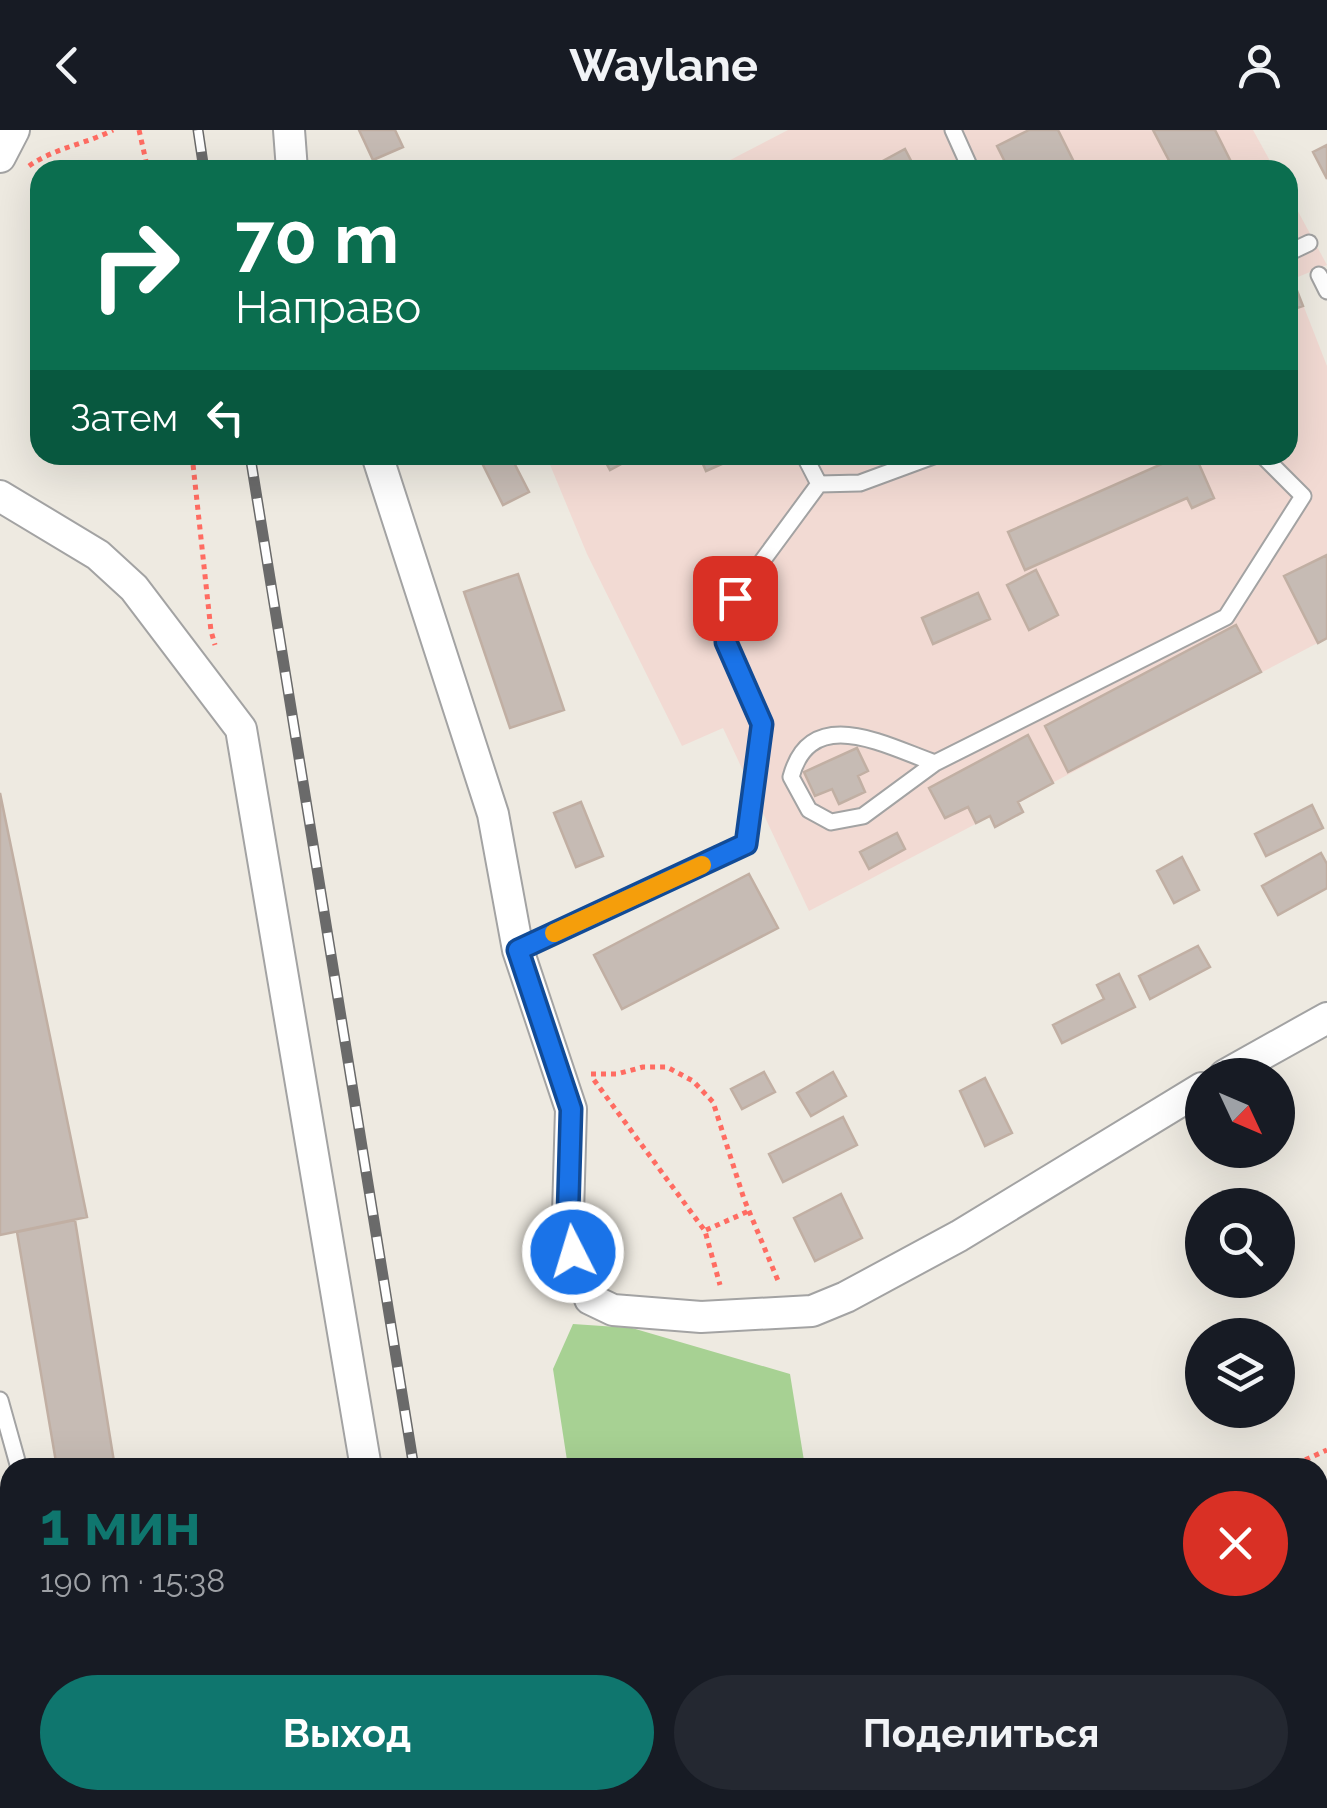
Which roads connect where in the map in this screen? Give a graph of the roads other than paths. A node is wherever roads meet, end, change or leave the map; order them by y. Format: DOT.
graph roads {
  1 [pos="14,130"];
  2 [pos="289,130"];
  3 [pos="953,130"];
  4 [pos="291,160"];
  5 [pos="966,160"];
  6 [pos="8,166"];
  7 [pos="1309,243"];
  8 [pos="1298,248"];
  9 [pos="1319,275"];
  10 [pos="1327,292"];
  11 [pos="380,465"];
  12 [pos="809,465"];
  13 [pos="909,465"];
  14 [pos="1272,465"];
  15 [pos="819,484"];
  16 [pos="0,496"];
  17 [pos="935,763"];
  18 [pos="518,950"];
  19 [pos="1327,1018"];
  20 [pos="1256,1058"];
  21 [pos="1185,1098"];
  22 [pos="0,1400"];
  23 [pos="15,1458"];
  24 [pos="364,1458"];
  1 -- 6 [label="street"];
  2 -- 4 [label="street"];
  3 -- 5 [label="lane"];
  7 -- 8 [label="lane"];
  9 -- 10 [label="lane"];
  11 -- 18 [label="street"];
  12 -- 15 [label="lane"];
  13 -- 15 [label="lane"];
  14 -- 17 [label="lane"];
  15 -- 18 [label="lane"];
  16 -- 24 [label="street"];
  17 -- 17 [label="lane"];
  18 -- 21 [label="street"];
  19 -- 20 [label="street"];
  22 -- 23 [label="lane"];
}
